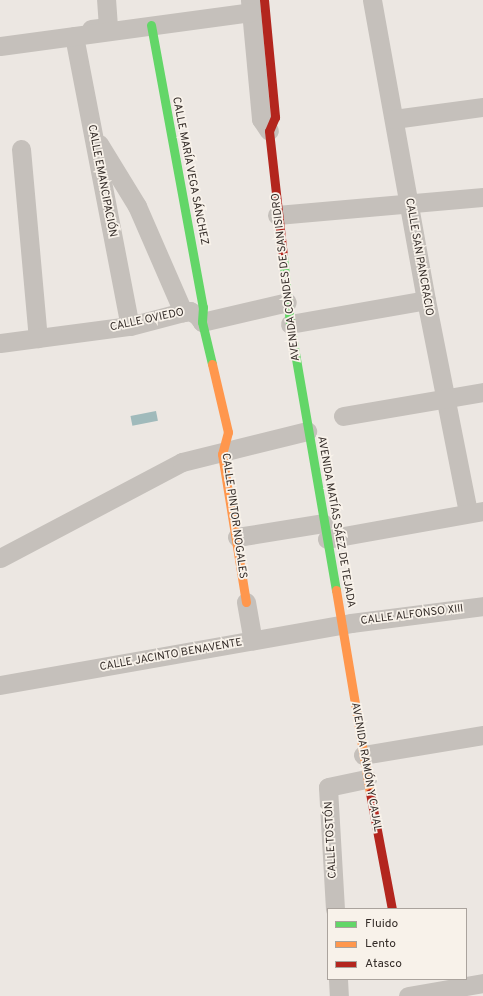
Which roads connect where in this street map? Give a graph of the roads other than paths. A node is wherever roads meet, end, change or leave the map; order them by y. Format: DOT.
graph roads {
  1 [pos="106,0"];
  2 [pos="372,0"];
  3 [pos="255,4"];
  4 [pos="151,25"];
  5 [pos="0,34"];
  6 [pos="74,36"];
  7 [pos="0,46"];
  8 [pos="483,107"];
  9 [pos="394,119"];
  10 [pos="269,131"];
  11 [pos="92,132"];
  12 [pos="21,149"];
  13 [pos="483,197"];
  14 [pos="409,203"];
  15 [pos="277,215"];
  16 [pos="426,300"];
  17 [pos="287,302"];
  18 [pos="183,312"];
  19 [pos="202,322"];
  20 [pos="290,324"];
  21 [pos="130,326"];
  22 [pos="38,338"];
  23 [pos="0,343"];
  24 [pos="483,392"];
  25 [pos="446,398"];
  26 [pos="343,416"];
  27 [pos="306,427"];
  28 [pos="222,454"];
  29 [pos="476,512"];
  30 [pos="325,531"];
  31 [pos="236,538"];
  32 [pos="0,558"];
  33 [pos="246,602"];
  34 [pos="483,606"];
  35 [pos="342,625"];
  36 [pos="253,640"];
  37 [pos="0,685"];
  38 [pos="483,735"];
  39 [pos="363,755"];
  40 [pos="367,779"];
  41 [pos="335,908"];
  42 [pos="392,908"];
  43 [pos="338,980"];
  44 [pos="405,980"];
  45 [pos="483,983"];
  46 [pos="339,996"];
  47 [pos="408,996"];
  1 -- 5 [label="street"];
  2 -- 9 [label="street, CALLE SAN PANCRACIO"];
  3 -- 4 [label="street"];
  3 -- 10 [label="street, AVENIDA CONDES DE SAN ISIDRO"];
  4 -- 6 [label="street"];
  4 -- 19 [label="street, CALLE MARÍA VEGA SÁNCHEZ"];
  6 -- 7 [label="street"];
  6 -- 11 [label="street, CALLE EMANCIPACIÓN"];
  8 -- 9 [label="street"];
  9 -- 14 [label="street, CALLE SAN PANCRACIO"];
  10 -- 15 [label="street, AVENIDA CONDES DE SAN ISIDRO"];
  11 -- 18 [label="street"];
  11 -- 21 [label="street, CALLE EMANCIPACIÓN"];
  12 -- 22 [label="street"];
  13 -- 14 [label="street"];
  14 -- 15 [label="street"];
  14 -- 16 [label="street, CALLE SAN PANCRACIO"];
  15 -- 17 [label="street, AVENIDA CONDES DE SAN ISIDRO"];
  16 -- 20 [label="street"];
  16 -- 25 [label="street, CALLE SAN PANCRACIO"];
  17 -- 19 [label="street"];
  17 -- 20 [label="street, AVENIDA CONDES DE SAN ISIDRO"];
  18 -- 19 [label="street, CALLE OVIEDO"];
  18 -- 21 [label="street, CALLE OVIEDO"];
  19 -- 28 [label="street, CALLE PINTOR NOGALES"];
  20 -- 27 [label="street, AVENIDA CONDES DE SAN ISIDRO"];
  21 -- 22 [label="street, CALLE OVIEDO"];
  22 -- 23 [label="street, CALLE OVIEDO"];
  24 -- 25 [label="street"];
  25 -- 26 [label="street"];
  25 -- 29 [label="street, CALLE SAN PANCRACIO"];
  27 -- 28 [label="street"];
  27 -- 30 [label="street, AVENIDA MATÍAS SÁEZ DE TEJADA"];
  28 -- 31 [label="street, CALLE PINTOR NOGALES"];
  28 -- 32 [label="street"];
  29 -- 30 [label="street"];
  30 -- 31 [label="street"];
  30 -- 35 [label="street, AVENIDA MATÍAS SÁEZ DE TEJADA"];
  31 -- 33 [label="street, CALLE PINTOR NOGALES"];
  33 -- 36 [label="street, CALLE PINTOR NOGALES"];
  34 -- 35 [label="street, CALLE ALFONSO XIII"];
  35 -- 36 [label="street, CALLE JACINTO BENAVENTE"];
  35 -- 39 [label="street, AVENIDA RAMÓN Y CAJAL"];
  36 -- 37 [label="street, CALLE JACINTO BENAVENTE"];
  38 -- 39 [label="street"];
  39 -- 40 [label="street, AVENIDA RAMÓN Y CAJAL"];
  40 -- 41 [label="street, CALLE TOSTÓN"];
  40 -- 42 [label="street, AVENIDA RAMÓN Y CAJAL"];
  43 -- 46 [label="street"];
  44 -- 47 [label="street"];
  45 -- 47 [label="street"];
}
